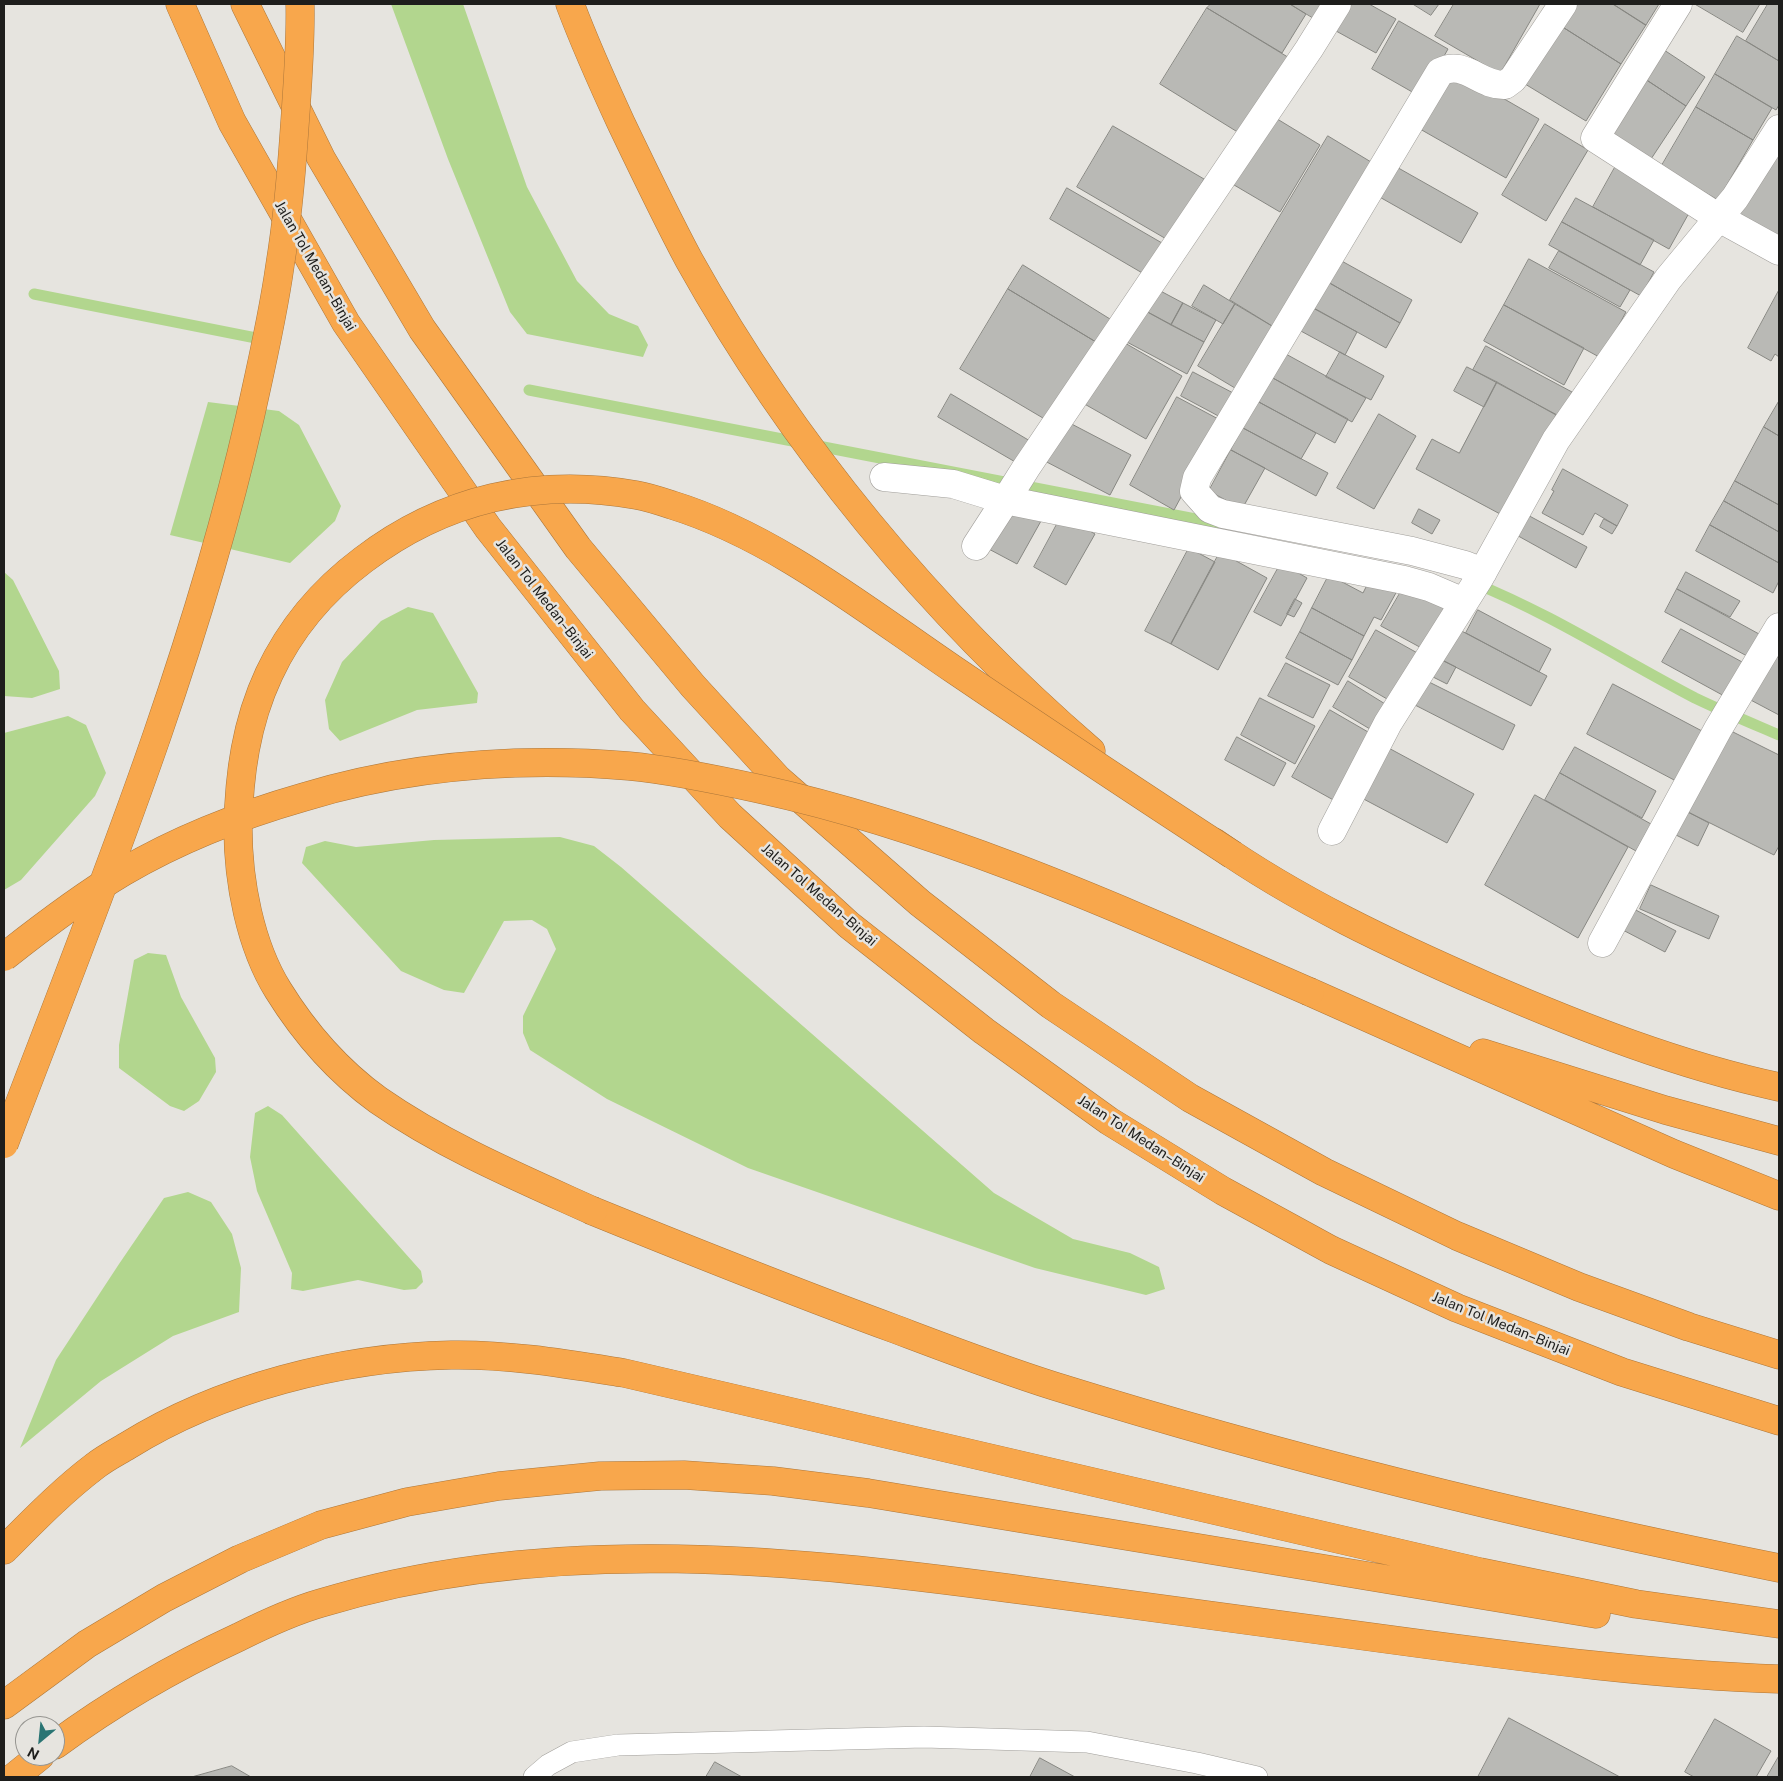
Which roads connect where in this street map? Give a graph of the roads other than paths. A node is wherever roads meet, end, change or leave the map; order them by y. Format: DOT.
graph roads {
  1 [pos="180,4"];
  2 [pos="245,4"];
  3 [pos="300,4"];
  4 [pos="570,4"];
  5 [pos="1337,4"];
  6 [pos="1563,4"];
  7 [pos="1678,4"];
  8 [pos="1779,129"];
  9 [pos="1719,218"];
  10 [pos="1779,251"];
  11 [pos="884,477"];
  12 [pos="1007,498"];
  13 [pos="976,546"];
  14 [pos="1482,575"];
  15 [pos="1465,601"];
  16 [pos="1779,627"];
  17 [pos="1332,831"];
  18 [pos="1233,856"];
  19 [pos="1602,943"];
  20 [pos="4,957"];
  21 [pos="1310,992"];
  22 [pos="1779,1087"];
  23 [pos="1779,1141"];
  24 [pos="4,1144"];
  25 [pos="1779,1196"];
  26 [pos="1779,1355"];
  27 [pos="1779,1421"];
  28 [pos="4,1550"];
  29 [pos="1779,1568"];
  30 [pos="1779,1624"];
  31 [pos="1779,1632"];
  32 [pos="1779,1679"];
  33 [pos="4,1705"];
  34 [pos="65,1738"];
  35 [pos="28,1766"];
  36 [pos="14,1777"];
  37 [pos="534,1777"];
  38 [pos="1257,1777"];
  1 -- 27 [label="highway, Jalan Tol Medan–Binjai"];
  2 -- 26 [label="highway"];
  3 -- 24 [label="highway, bridge"];
  4 -- 18 [label="highway, bridge"];
  5 -- 12 [label="street"];
  6 -- 14 [label="street"];
  7 -- 9 [label="street"];
  8 -- 9 [label="street"];
  9 -- 10 [label="street"];
  9 -- 14 [label="street"];
  11 -- 12 [label="street"];
  12 -- 13 [label="street"];
  12 -- 15 [label="street"];
  14 -- 15 [label="street"];
  15 -- 17 [label="street"];
  16 -- 19 [label="street"];
  18 -- 22 [label="highway"];
  18 -- 29 [label="highway, bridge"];
  20 -- 21 [label="highway, bridge"];
  21 -- 23 [label="highway"];
  21 -- 25 [label="highway"];
  28 -- 30 [label="highway"];
  31 -- 33 [label="highway"];
  32 -- 34 [label="highway"];
  35 -- 36 [label="highway"];
  37 -- 38 [label="lane"];
}
